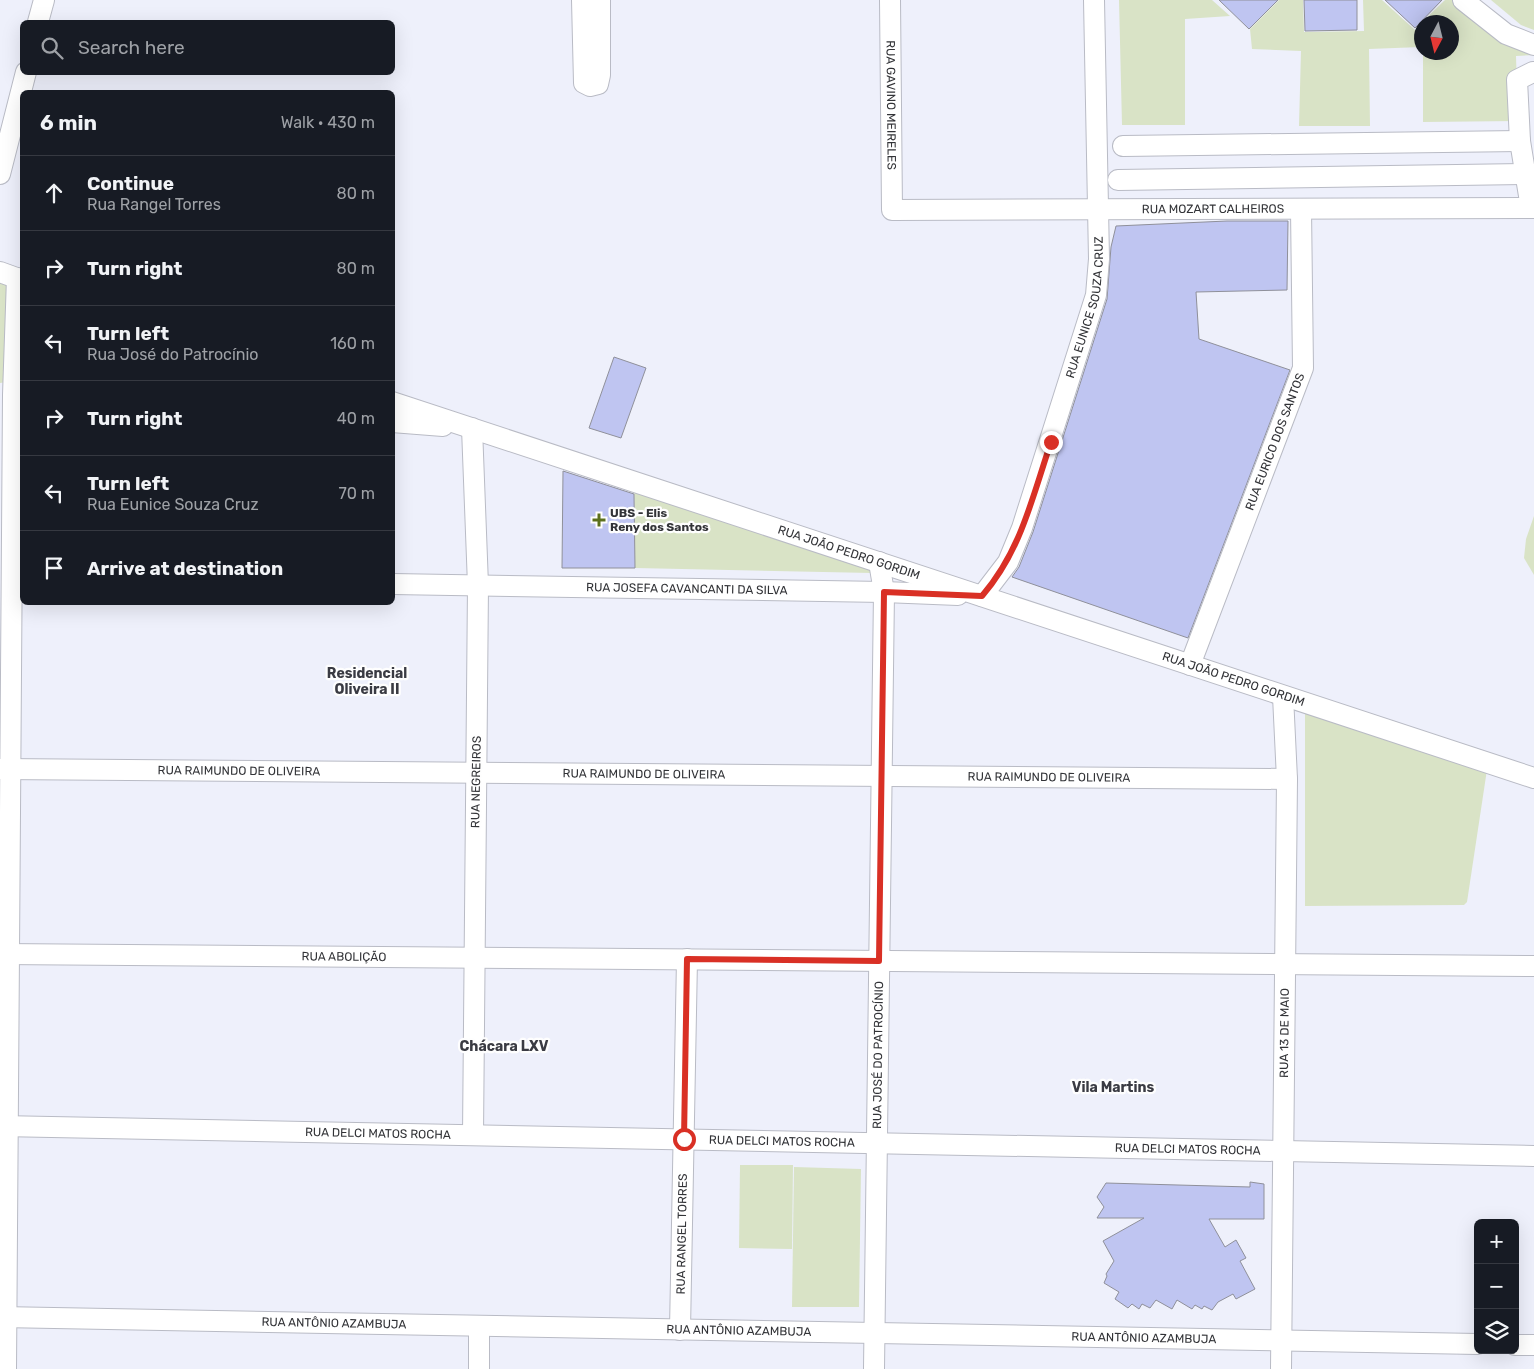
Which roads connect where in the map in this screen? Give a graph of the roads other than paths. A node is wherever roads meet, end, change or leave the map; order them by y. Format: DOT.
graph roads {
  1 [pos="44,0"];
  2 [pos="582,0"];
  3 [pos="600,0"];
  4 [pos="890,0"];
  5 [pos="1094,0"];
  6 [pos="1462,0"];
  7 [pos="39,20"];
  8 [pos="1534,45"];
  9 [pos="1533,72"];
  10 [pos="25,75"];
  11 [pos="21,90"];
  12 [pos="20,96"];
  13 [pos="1520,141"];
  14 [pos="1124,146"];
  15 [pos="0,174"];
  16 [pos="1524,174"];
  17 [pos="1118,180"];
  18 [pos="1533,208"];
  19 [pos="1301,209"];
  20 [pos="892,210"];
  21 [pos="1098,210"];
  22 [pos="13,277"];
  23 [pos="12,395"];
  24 [pos="395,403"];
  25 [pos="395,422"];
  26 [pos="472,428"];
  27 [pos="880,562"];
  28 [pos="11,580"];
  29 [pos="395,584"];
  30 [pos="478,585"];
  31 [pos="884,592"];
  32 [pos="982,596"];
  33 [pos="1190,665"];
  34 [pos="1284,696"];
  35 [pos="5,769"];
  36 [pos="476,773"];
  37 [pos="881,776"];
  38 [pos="1534,778"];
  39 [pos="1287,779"];
  40 [pos="4,954"];
  41 [pos="474,958"];
  42 [pos="687,959"];
  43 [pos="879,961"];
  44 [pos="1285,964"];
  45 [pos="1534,966"];
  46 [pos="4,1126"];
  47 [pos="473,1135"];
  48 [pos="684,1139"];
  49 [pos="877,1143"];
  50 [pos="1283,1152"];
  51 [pos="1534,1156"];
  52 [pos="3,1317"];
  53 [pos="479,1326"];
  54 [pos="680,1330"];
  55 [pos="874,1333"];
  56 [pos="1282,1341"];
  57 [pos="1474,1344"];
  58 [pos="1519,1345"];
  59 [pos="1534,1345"];
  60 [pos="6,1369"];
  61 [pos="479,1369"];
  62 [pos="874,1369"];
  63 [pos="1281,1369"];
  1 -- 7 [label="street"];
  2 -- 3 [label="street"];
  4 -- 20 [label="street, RUA GAVINO MEIRELES"];
  5 -- 21 [label="street, RUA EUNICE SOUZA CRUZ"];
  6 -- 8 [label="street"];
  9 -- 13 [label="street"];
  10 -- 11 [label="street"];
  12 -- 15 [label="street"];
  13 -- 14 [label="street"];
  13 -- 16 [label="street"];
  16 -- 17 [label="street"];
  16 -- 18 [label="street"];
  18 -- 19 [label="street, RUA MOZART CALHEIROS"];
  19 -- 21 [label="street, RUA MOZART CALHEIROS"];
  19 -- 33 [label="street, RUA EURICO DOS SANTOS"];
  20 -- 21 [label="street, RUA MOZART CALHEIROS"];
  21 -- 32 [label="street, RUA EUNICE SOUZA CRUZ"];
  22 -- 23 [label="street"];
  23 -- 28 [label="street"];
  24 -- 26 [label="street, RUA JOÃO PEDRO GORDIM"];
  25 -- 26 [label="street"];
  26 -- 27 [label="street, RUA JOÃO PEDRO GORDIM"];
  26 -- 30 [label="street, RUA NEGREIROS"];
  27 -- 31 [label="street, RUA JOSÉ DO PATROCÍNIO"];
  27 -- 32 [label="street, RUA JOÃO PEDRO GORDIM"];
  28 -- 35 [label="street"];
  29 -- 30 [label="street, RUA JOSEFA CAVANCANTI DA SILVA"];
  30 -- 31 [label="street, RUA JOSEFA CAVANCANTI DA SILVA"];
  30 -- 36 [label="street, RUA NEGREIROS"];
  31 -- 32 [label="street, RUA JOSEFA CAVANCANTI DA SILVA"];
  31 -- 37 [label="street, RUA JOSÉ DO PATROCÍNIO"];
  32 -- 33 [label="street, RUA JOÃO PEDRO GORDIM"];
  33 -- 34 [label="street, RUA JOÃO PEDRO GORDIM"];
  34 -- 38 [label="street, RUA JOÃO PEDRO GORDIM"];
  34 -- 39 [label="street, RUA 13 DE MAIO"];
  35 -- 36 [label="street, RUA RAIMUNDO DE OLIVEIRA"];
  35 -- 40 [label="street"];
  36 -- 37 [label="street, RUA RAIMUNDO DE OLIVEIRA"];
  36 -- 41 [label="street, RUA NEGREIROS"];
  37 -- 39 [label="street, RUA RAIMUNDO DE OLIVEIRA"];
  37 -- 43 [label="street, RUA JOSÉ DO PATROCÍNIO"];
  39 -- 44 [label="street, RUA 13 DE MAIO"];
  40 -- 41 [label="street, RUA ABOLIÇÃO"];
  40 -- 46 [label="street"];
  41 -- 42 [label="street, RUA ABOLIÇÃO"];
  41 -- 47 [label="street, RUA NEGREIROS"];
  42 -- 43 [label="street, RUA ABOLIÇÃO"];
  42 -- 48 [label="street, RUA RANGEL TORRES"];
  43 -- 44 [label="street, RUA ABOLIÇÃO"];
  43 -- 49 [label="street, RUA JOSÉ DO PATROCÍNIO"];
  44 -- 45 [label="street, RUA ABOLIÇÃO"];
  44 -- 50 [label="street, RUA 13 DE MAIO"];
  46 -- 47 [label="street, RUA DELCI MATOS ROCHA"];
  46 -- 52 [label="street"];
  47 -- 48 [label="street, RUA DELCI MATOS ROCHA"];
  48 -- 49 [label="street, RUA DELCI MATOS ROCHA"];
  48 -- 54 [label="street, RUA RANGEL TORRES"];
  49 -- 50 [label="street, RUA DELCI MATOS ROCHA"];
  49 -- 55 [label="street, RUA JOSÉ DO PATROCÍNIO"];
  50 -- 51 [label="street, RUA DELCI MATOS ROCHA"];
  50 -- 56 [label="street, RUA 13 DE MAIO"];
  52 -- 53 [label="street, RUA ANTÔNIO AZAMBUJA"];
  52 -- 60 [label="street"];
  53 -- 54 [label="street, RUA ANTÔNIO AZAMBUJA"];
  53 -- 61 [label="street"];
  54 -- 55 [label="street, RUA ANTÔNIO AZAMBUJA"];
  55 -- 56 [label="street, RUA ANTÔNIO AZAMBUJA"];
  55 -- 62 [label="street, RUA JOSÉ DO PATROCÍNIO"];
  56 -- 57 [label="street, RUA ANTÔNIO AZAMBUJA"];
  56 -- 63 [label="street, RUA 13 DE MAIO"];
  58 -- 59 [label="street"];
}
